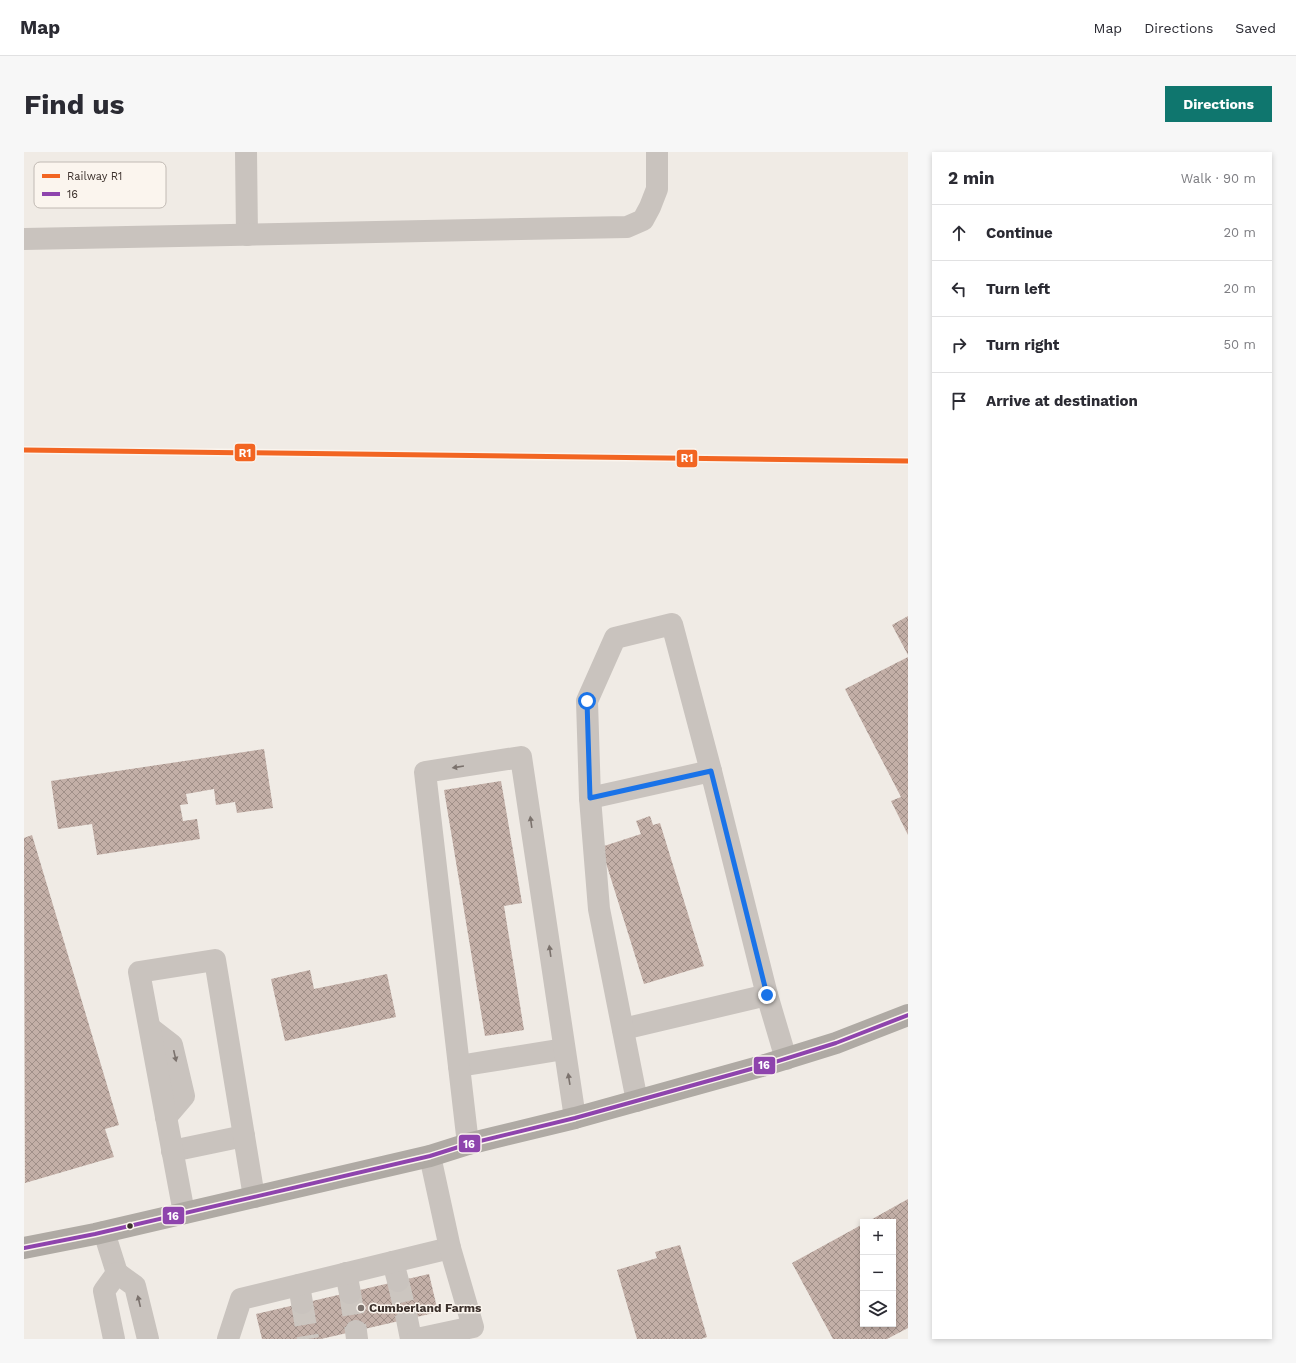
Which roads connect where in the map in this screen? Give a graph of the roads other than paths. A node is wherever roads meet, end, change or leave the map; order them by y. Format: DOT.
graph roads {
  1 [pos="246,152"];
  2 [pos="657,152"];
  3 [pos="247,235"];
  4 [pos="24,239"];
  5 [pos="711,771"];
  6 [pos="590,798"];
  7 [pos="767,995"];
  8 [pos="908,1015"];
  9 [pos="623,1029"];
  10 [pos="564,1048"];
  11 [pos="786,1059"];
  12 [pos="459,1066"];
  13 [pos="637,1101"];
  14 [pos="575,1118"];
  15 [pos="244,1136"];
  16 [pos="468,1144"];
  17 [pos="172,1151"];
  18 [pos="430,1156"];
  19 [pos="254,1197"];
  20 [pos="184,1214"];
  21 [pos="104,1232"];
  22 [pos="24,1248"];
  23 [pos="450,1248"];
  24 [pos="117,1273"];
  25 [pos="114,1339"];
  26 [pos="148,1339"];
  27 [pos="228,1339"];
  28 [pos="416,1339"];
  1 -- 3 [label="lane"];
  2 -- 3 [label="lane"];
  3 -- 4 [label="lane"];
  5 -- 6 [label="lane"];
  5 -- 6 [label="lane"];
  5 -- 7 [label="lane"];
  6 -- 9 [label="lane"];
  7 -- 9 [label="lane"];
  7 -- 11 [label="lane"];
  8 -- 11 [label="highway"];
  9 -- 13 [label="lane"];
  10 -- 12 [label="lane"];
  10 -- 12 [label="lane, one-way"];
  14 -- 10 [label="lane, one-way"];
  11 -- 13 [label="highway"];
  12 -- 16 [label="lane"];
  13 -- 14 [label="highway"];
  14 -- 16 [label="highway"];
  15 -- 17 [label="lane"];
  15 -- 17 [label="lane"];
  15 -- 19 [label="lane"];
  16 -- 18 [label="highway"];
  17 -- 20 [label="lane"];
  18 -- 19 [label="highway"];
  18 -- 23 [label="lane"];
  19 -- 20 [label="highway"];
  20 -- 21 [label="highway"];
  21 -- 22 [label="highway"];
  21 -- 24 [label="lane"];
  23 -- 27 [label="lane"];
  23 -- 28 [label="lane"];
  24 -- 25 [label="lane"];
  26 -- 24 [label="lane, one-way"];
}
